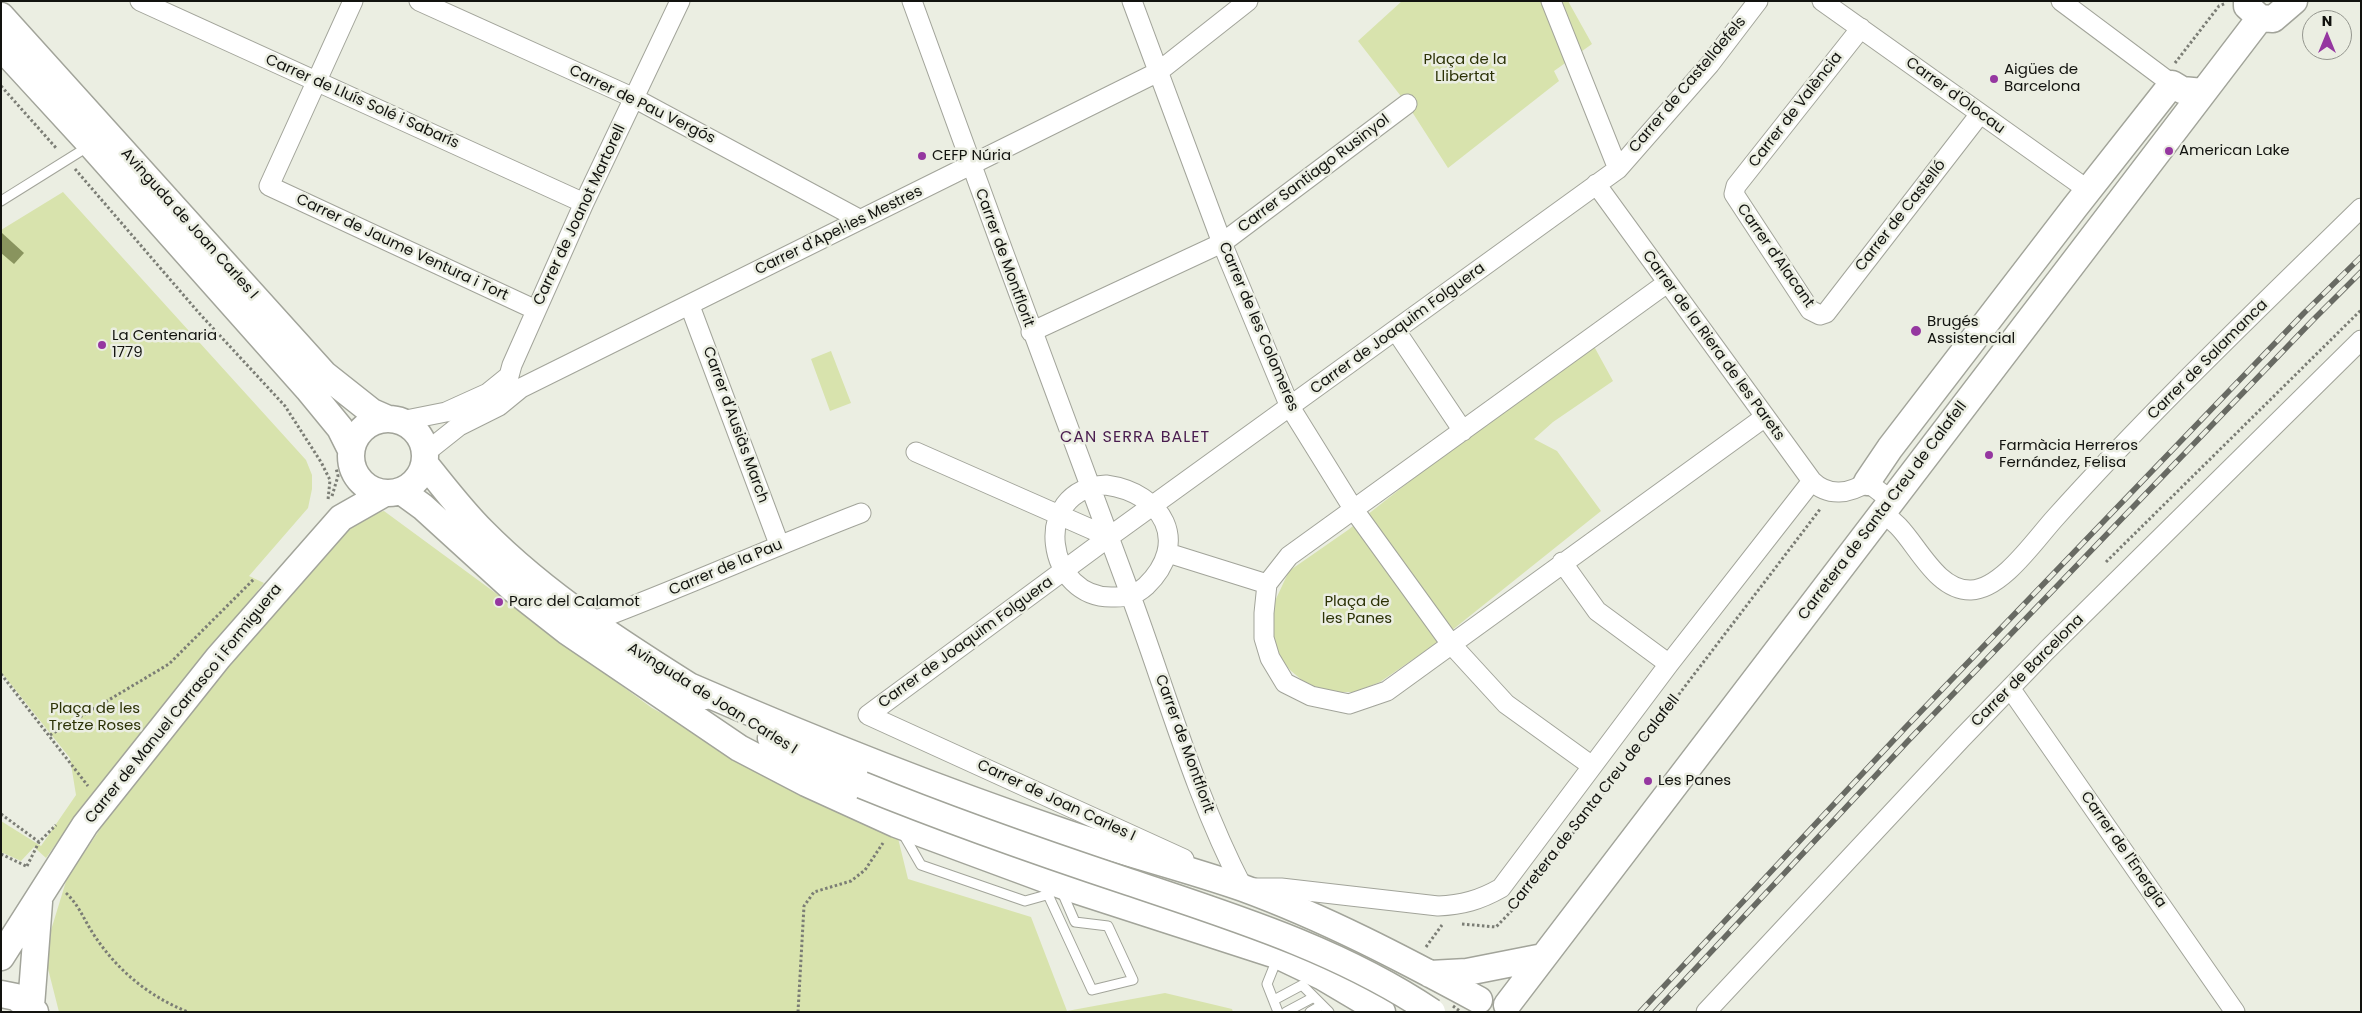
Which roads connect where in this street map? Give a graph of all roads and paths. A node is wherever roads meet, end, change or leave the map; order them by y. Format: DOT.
graph roads {
  1 [pos="140,1"];
  2 [pos="353,1"];
  3 [pos="419,1"];
  4 [pos="680,1"];
  5 [pos="912,1"];
  6 [pos="1132,1"];
  7 [pos="1248,1"];
  8 [pos="1551,1"];
  9 [pos="1758,1"];
  10 [pos="1822,1"];
  11 [pos="2061,1"];
  12 [pos="2294,1"];
  13 [pos="2253,9"];
  14 [pos="1,16"];
  15 [pos="1860,28"];
  16 [pos="1,47"];
  17 [pos="1158,72"];
  18 [pos="316,82"];
  19 [pos="2172,84"];
  20 [pos="1,86"];
  21 [pos="2203,92"];
  22 [pos="634,98"];
  23 [pos="1406,104"];
  24 [pos="1980,114"];
  25 [pos="91,145"];
  26 [pos="67,160"];
  27 [pos="971,167"];
  28 [pos="1618,169"];
  29 [pos="1596,184"];
  30 [pos="2088,190"];
  31 [pos="1734,194"];
  32 [pos="1,201"];
  33 [pos="584,203"];
  34 [pos="2361,208"];
  35 [pos="859,219"];
  36 [pos="1222,243"];
  37 [pos="1667,283"];
  38 [pos="690,306"];
  39 [pos="536,310"];
  40 [pos="1820,315"];
  41 [pos="1396,331"];
  42 [pos="1031,332"];
  43 [pos="2361,340"];
  44 [pos="515,382"];
  45 [pos="1290,407"];
  46 [pos="1765,417"];
  47 [pos="394,420"];
  48 [pos="1463,431"];
  49 [pos="916,452"];
  50 [pos="346,458"];
  51 [pos="425,458"];
  52 [pos="1812,481"];
  53 [pos="1867,482"];
  54 [pos="1089,486"];
  55 [pos="393,492"];
  56 [pos="1841,493"];
  57 [pos="1153,505"];
  58 [pos="1887,506"];
  59 [pos="333,510"];
  60 [pos="1354,510"];
  61 [pos="860,514"];
  62 [pos="1058,515"];
  63 [pos="1109,537"];
  64 [pos="779,544"];
  65 [pos="1168,553"];
  66 [pos="1562,562"];
  67 [pos="1063,570"];
  68 [pos="258,576"];
  69 [pos="1267,584"];
  70 [pos="1131,597"];
  71 [pos="591,622"];
  72 [pos="1451,644"];
  73 [pos="1669,664"];
  74 [pos="1,674"];
  75 [pos="2010,688"];
  76 [pos="684,696"];
  77 [pos="868,715"];
  78 [pos="50,735"];
  79 [pos="1592,766"];
  80 [pos="101,803"];
  81 [pos="1,814"];
  82 [pos="59,822"];
  83 [pos="896,824"];
  84 [pos="39,842"];
  85 [pos="1,854"];
  86 [pos="27,866"];
  87 [pos="1052,886"];
  88 [pos="1243,888"];
  89 [pos="45,890"];
  90 [pos="1340,895"];
  91 [pos="1311,916"];
  92 [pos="1496,927"];
  93 [pos="1,957"];
  94 [pos="1543,957"];
  95 [pos="1288,961"];
  96 [pos="1430,974"];
  97 [pos="1,994"];
  98 [pos="1314,997"];
  99 [pos="1274,1000"];
  100 [pos="1479,1000"];
  101 [pos="1511,1008"];
  102 [pos="33,1009"];
  103 [pos="1326,1009"];
  104 [pos="1376,1010"];
  105 [pos="188,1012"];
  106 [pos="798,1012"];
  107 [pos="1278,1012"];
  108 [pos="1286,1012"];
  109 [pos="1310,1012"];
  110 [pos="1432,1012"];
  111 [pos="1455,1012"];
  112 [pos="1706,1012"];
  113 [pos="2235,1012"];
  1 -- 18 [label="street, Carrer de Lluís Solé i Sabarís"];
  2 -- 18 [label="street"];
  3 -- 22 [label="street, Carrer de Pau Vergós"];
  4 -- 22 [label="street, Carrer de Joanot Martorell"];
  5 -- 27 [label="street, Carrer de Montflorit"];
  6 -- 17 [label="street, Carrer de les Colomeres"];
  7 -- 17 [label="street, Carrer d'Apel·les Mestres"];
  8 -- 28 [label="street"];
  9 -- 28 [label="street, Carrer de Castelldefels"];
  10 -- 15 [label="street, Carrer d'Olocau"];
  11 -- 19 [label="street"];
  12 -- 13 [label="street, Carretera de Santa Creu de Calafell"];
  13 -- 21 [label="street, Carretera de Santa Creu de Calafell"];
  14 -- 47 [label="street, Avinguda de Joan Carles I"];
  15 -- 24 [label="street, Carrer d'Olocau"];
  15 -- 31 [label="street, Carrer de València"];
  16 -- 25 [label="street, Avinguda de Joan Carles I"];
  17 -- 27 [label="street, Carrer d'Apel·les Mestres"];
  17 -- 36 [label="street, Carrer de les Colomeres"];
  18 -- 33 [label="street, Carrer de Lluís Solé i Sabarís"];
  18 -- 39 [label="street, Carrer de Jaume Ventura i Tort"];
  19 -- 21 [label="street"];
  19 -- 30 [label="street"];
  20 -- 26 [label="path"];
  21 -- 58 [label="street, Carretera de Santa Creu de Calafell"];
  22 -- 33 [label="street, Carrer de Joanot Martorell"];
  22 -- 35 [label="street, Carrer de Pau Vergós"];
  23 -- 36 [label="street, Carrer Santiago Rusinyol"];
  24 -- 30 [label="street, Carrer d'Olocau"];
  24 -- 40 [label="street, Carrer de Castelló"];
  25 -- 26 [label="lane"];
  25 -- 50 [label="street, Avinguda de Joan Carles I"];
  26 -- 32 [label="lane"];
  26 -- 59 [label="path"];
  27 -- 35 [label="street, Carrer d'Apel·les Mestres"];
  27 -- 42 [label="street, Carrer de Montflorit"];
  28 -- 29 [label="street, Carrer de Joaquim Folguera"];
  29 -- 37 [label="street, Carrer de la Riera de les Parets"];
  29 -- 41 [label="street, Carrer de Joaquim Folguera"];
  30 -- 53 [label="street"];
  31 -- 40 [label="street, Carrer d'Alacant"];
  33 -- 39 [label="street, Carrer de Joanot Martorell"];
  34 -- 58 [label="street, Carrer de Salamanca"];
  35 -- 38 [label="street, Carrer d'Apel·les Mestres"];
  36 -- 42 [label="street, Carrer Santiago Rusinyol"];
  36 -- 45 [label="street, Carrer de les Colomeres"];
  37 -- 46 [label="street, Carrer de la Riera de les Parets"];
  37 -- 48 [label="street"];
  38 -- 44 [label="street, Carrer d'Apel·les Mestres"];
  38 -- 64 [label="street, Carrer d'Ausiàs March"];
  39 -- 44 [label="street, Carrer de Joanot Martorell"];
  41 -- 45 [label="street, Carrer de Joaquim Folguera"];
  41 -- 48 [label="street"];
  42 -- 54 [label="street, Carrer de Montflorit"];
  43 -- 75 [label="street, Carrer de Barcelona"];
  44 -- 47 [label="street, Carrer de Joanot Martorell"];
  44 -- 51 [label="street, Carrer d'Apel·les Mestres"];
  45 -- 57 [label="street, Carrer de Joaquim Folguera"];
  45 -- 60 [label="street, Carrer de les Colomeres"];
  46 -- 52 [label="street, Carrer de la Riera de les Parets"];
  46 -- 66 [label="street"];
  47 -- 50 [label="street"];
  47 -- 51 [label="street"];
  48 -- 60 [label="street"];
  49 -- 62 [label="street"];
  50 -- 55 [label="street"];
  50 -- 59 [label="street, Carrer de Manuel Carrasco i Formiguera"];
  50 -- 59 [label="path"];
  51 -- 55 [label="street"];
  51 -- 71 [label="street, Avinguda de Joan Carles I"];
  52 -- 56 [label="street, Carrer de la Riera de les Parets"];
  52 -- 73 [label="street, Carretera de Santa Creu de Calafell"];
  53 -- 56 [label="street"];
  53 -- 58 [label="street, Carrer de Salamanca"];
  54 -- 57 [label="street"];
  54 -- 62 [label="street"];
  54 -- 63 [label="street, Carrer de Montflorit"];
  55 -- 59 [label="street, Carrer de Manuel Carrasco i Formiguera"];
  55 -- 76 [label="street, Avinguda de Joan Carles I"];
  56 -- 92 [label="path, Carretera de Santa Creu de Calafell"];
  57 -- 63 [label="street, Carrer de Joaquim Folguera"];
  57 -- 65 [label="street"];
  58 -- 94 [label="street, Carretera de Santa Creu de Calafell"];
  59 -- 80 [label="street, Carrer de Manuel Carrasco i Formiguera"];
  60 -- 69 [label="street"];
  60 -- 72 [label="street, Carrer de les Colomeres"];
  61 -- 64 [label="street, Carrer de la Pau"];
  62 -- 63 [label="street"];
  62 -- 67 [label="street"];
  63 -- 67 [label="street, Carrer de Joaquim Folguera"];
  63 -- 70 [label="street, Carrer de Montflorit"];
  64 -- 71 [label="street, Carrer de la Pau"];
  65 -- 69 [label="street"];
  65 -- 70 [label="street"];
  66 -- 72 [label="street"];
  66 -- 73 [label="street"];
  67 -- 70 [label="street"];
  67 -- 77 [label="street, Carrer de Joaquim Folguera"];
  68 -- 78 [label="path"];
  69 -- 72 [label="street"];
  70 -- 88 [label="street, Carrer de Montflorit"];
  71 -- 76 [label="street, Avinguda de Joan Carles I"];
  72 -- 79 [label="street, Carrer de les Colomeres"];
  73 -- 79 [label="street, Carretera de Santa Creu de Calafell"];
  74 -- 78 [label="path"];
  75 -- 112 [label="street, Carrer de Barcelona"];
  75 -- 113 [label="street, Carrer de l'Energia"];
  76 -- 83 [label="street, Avinguda de Joan Carles I"];
  76 -- 88 [label="street"];
  76 -- 110 [label="street, Avinguda de Joan Carles I, bridge"];
  77 -- 88 [label="street, Carrer de Joan Carles I"];
  78 -- 80 [label="path"];
  79 -- 90 [label="street, Carretera de Santa Creu de Calafell"];
  80 -- 89 [label="street, Carrer de Manuel Carrasco i Formiguera"];
  81 -- 84 [label="path"];
  82 -- 84 [label="path"];
  83 -- 87 [label="street, Avinguda de Joan Carles I"];
  83 -- 106 [label="path"];
  84 -- 86 [label="path"];
  85 -- 86 [label="path"];
  86 -- 89 [label="path"];
  87 -- 87 [label="lane"];
  87 -- 95 [label="street, Avinguda de Joan Carles I"];
  88 -- 90 [label="street"];
  88 -- 91 [label="street"];
  89 -- 93 [label="street, Carrer de Manuel Carrasco i Formiguera"];
  89 -- 102 [label="street, Carrer de Manuel Carrasco i Formiguera"];
  89 -- 105 [label="path"];
  90 -- 91 [label="street"];
  91 -- 95 [label="street"];
  91 -- 96 [label="street"];
  94 -- 96 [label="street"];
  94 -- 101 [label="street, Carretera de Santa Creu de Calafell"];
  95 -- 99 [label="lane"];
  95 -- 104 [label="street, Avinguda de Joan Carles I"];
  96 -- 100 [label="street"];
  97 -- 102 [label="street"];
  98 -- 99 [label="lane"];
  98 -- 103 [label="lane"];
  98 -- 108 [label="lane"];
  99 -- 107 [label="lane"];
  100 -- 101 [label="street"];
  100 -- 111 [label="street"];
  103 -- 109 [label="lane"];
}
